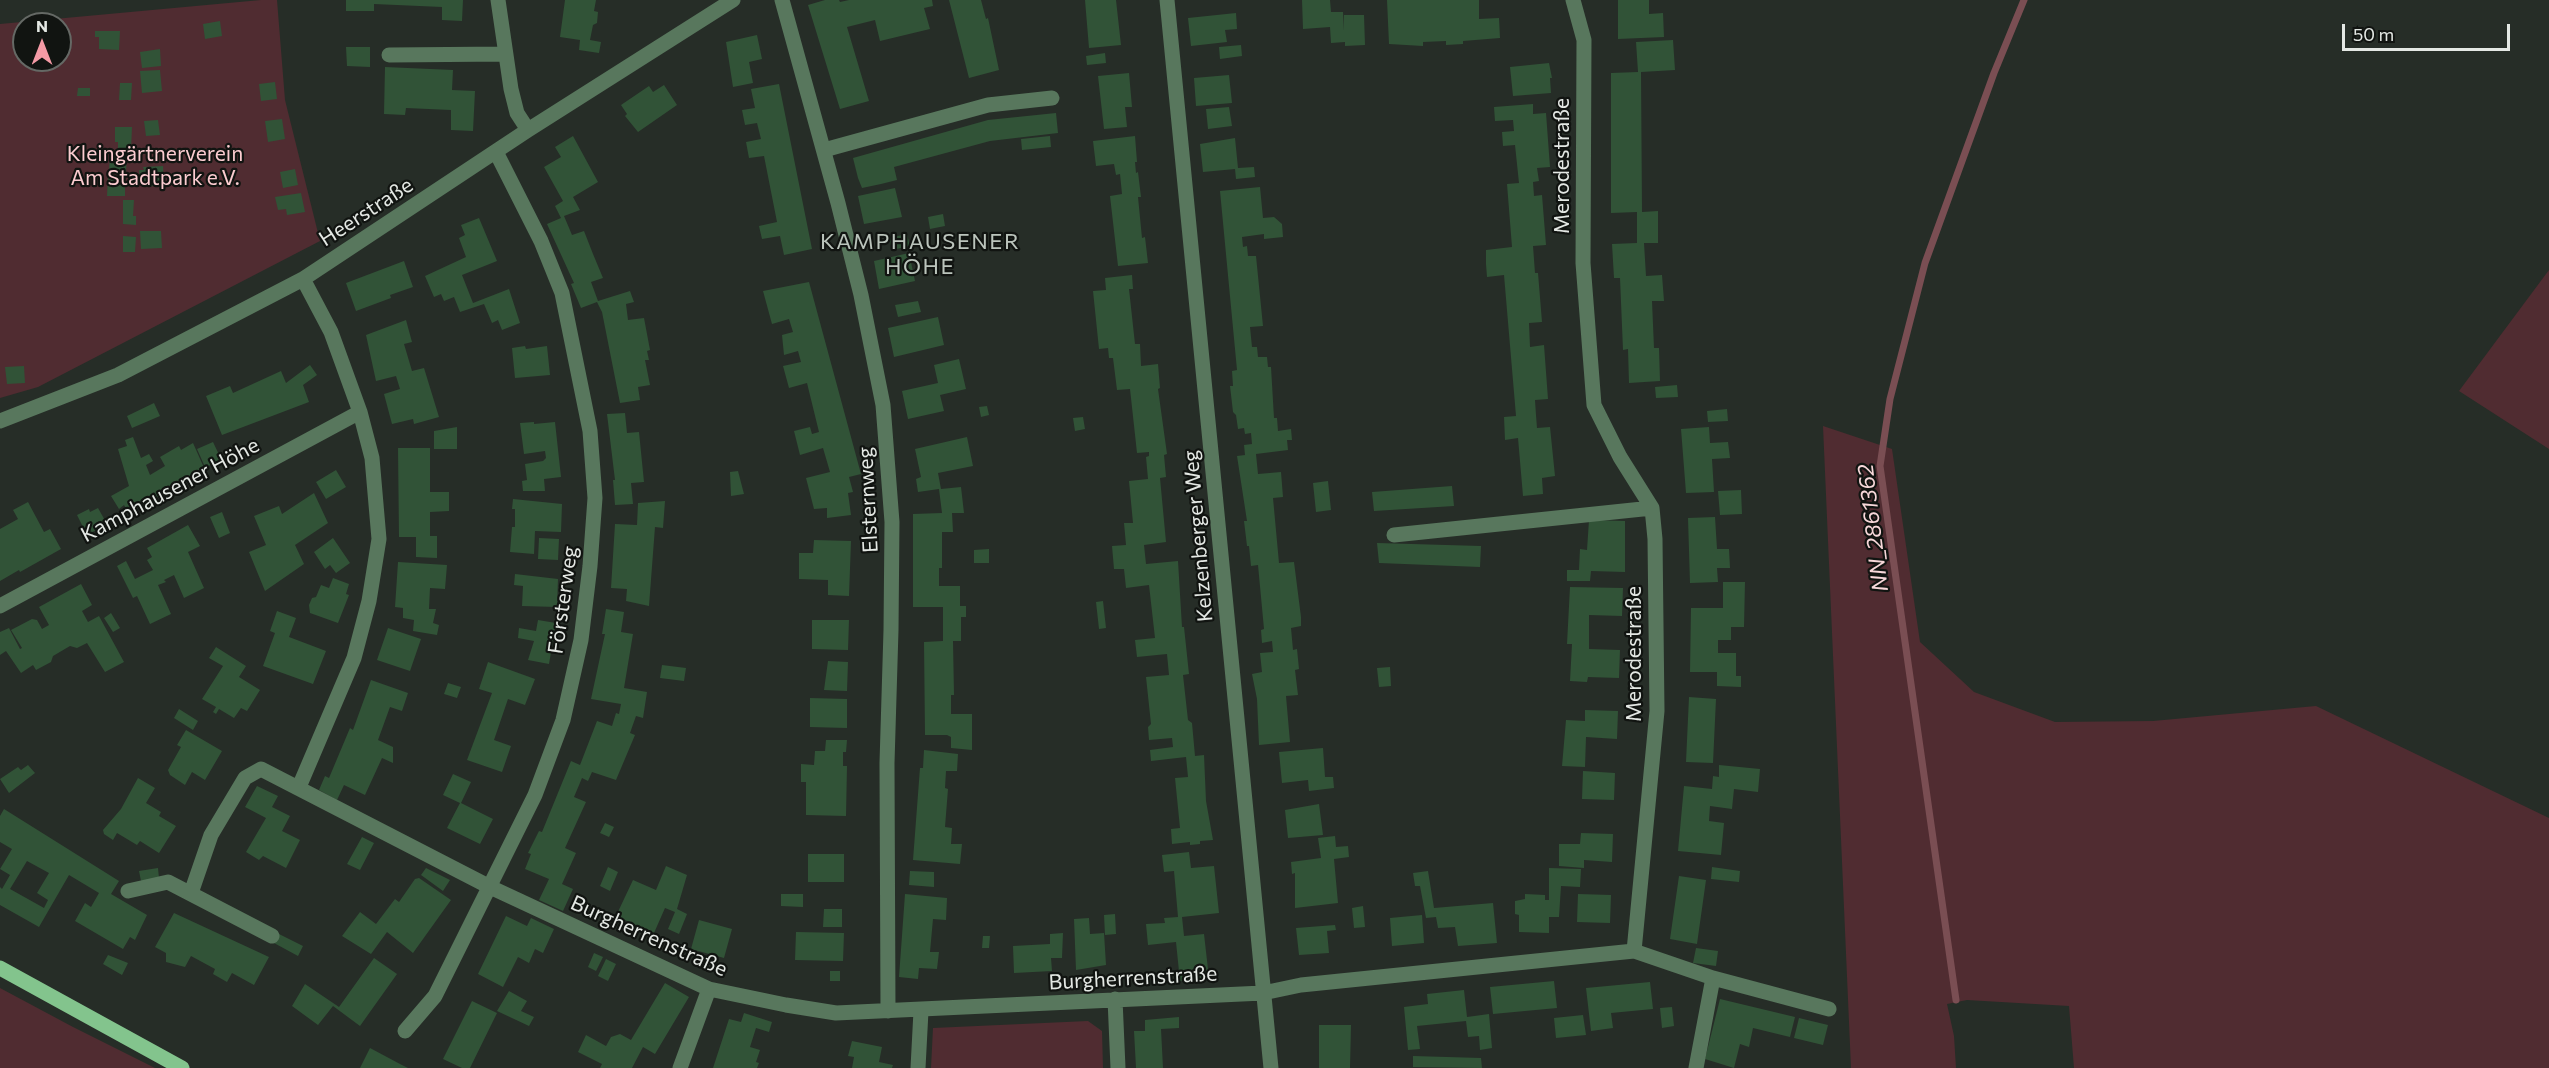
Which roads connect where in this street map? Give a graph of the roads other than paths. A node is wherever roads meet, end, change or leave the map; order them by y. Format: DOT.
graph roads {
  1 [pos="498,0"];
  2 [pos="734,0"];
  3 [pos="782,0"];
  4 [pos="1167,0"];
  5 [pos="1573,0"];
  6 [pos="506,54"];
  7 [pos="389,55"];
  8 [pos="1052,98"];
  9 [pos="528,130"];
  10 [pos="824,150"];
  11 [pos="496,152"];
  12 [pos="303,279"];
  13 [pos="360,412"];
  14 [pos="0,421"];
  15 [pos="1652,508"];
  16 [pos="1395,535"];
  17 [pos="0,606"];
  18 [pos="299,787"];
  19 [pos="490,887"];
  20 [pos="128,891"];
  21 [pos="191,893"];
  22 [pos="272,936"];
  23 [pos="1634,951"];
  24 [pos="0,968"];
  25 [pos="1713,978"];
  26 [pos="709,989"];
  27 [pos="1263,993"];
  28 [pos="1115,999"];
  29 [pos="1829,1009"];
  30 [pos="888,1011"];
  31 [pos="921,1011"];
  32 [pos="405,1031"];
  33 [pos="182,1068"];
  34 [pos="680,1068"];
  35 [pos="918,1068"];
  36 [pos="1118,1068"];
  37 [pos="1271,1068"];
  38 [pos="1696,1068"];
  1 -- 6 [label="street"];
  2 -- 9 [label="street, Heerstraße"];
  3 -- 10 [label="street, Elsternweg"];
  4 -- 27 [label="street, Kelzenberger Weg"];
  5 -- 15 [label="street, Merodestraße"];
  6 -- 7 [label="street"];
  6 -- 9 [label="street"];
  8 -- 10 [label="street"];
  9 -- 11 [label="street, Heerstraße"];
  10 -- 30 [label="street, Elsternweg"];
  11 -- 12 [label="street, Heerstraße"];
  11 -- 19 [label="street, Försterweg"];
  12 -- 13 [label="street"];
  12 -- 14 [label="street, Heerstraße"];
  13 -- 17 [label="street, Kamphausener Höhe"];
  13 -- 18 [label="street"];
  15 -- 16 [label="street"];
  15 -- 23 [label="street, Merodestraße"];
  18 -- 19 [label="street, Burgherrenstraße"];
  18 -- 21 [label="street, Burgherrenstraße"];
  19 -- 26 [label="street, Burgherrenstraße"];
  19 -- 32 [label="street, Försterweg"];
  20 -- 21 [label="street"];
  21 -- 22 [label="street"];
  23 -- 25 [label="street"];
  23 -- 27 [label="street"];
  24 -- 33 [label="main road"];
  25 -- 29 [label="street"];
  25 -- 38 [label="street"];
  26 -- 30 [label="street, Burgherrenstraße"];
  26 -- 34 [label="street"];
  27 -- 28 [label="street, Burgherrenstraße"];
  27 -- 37 [label="street, Kelzenberger Weg"];
  28 -- 31 [label="street, Burgherrenstraße"];
  28 -- 36 [label="street"];
  30 -- 31 [label="street, Burgherrenstraße"];
  31 -- 35 [label="street"];
}
